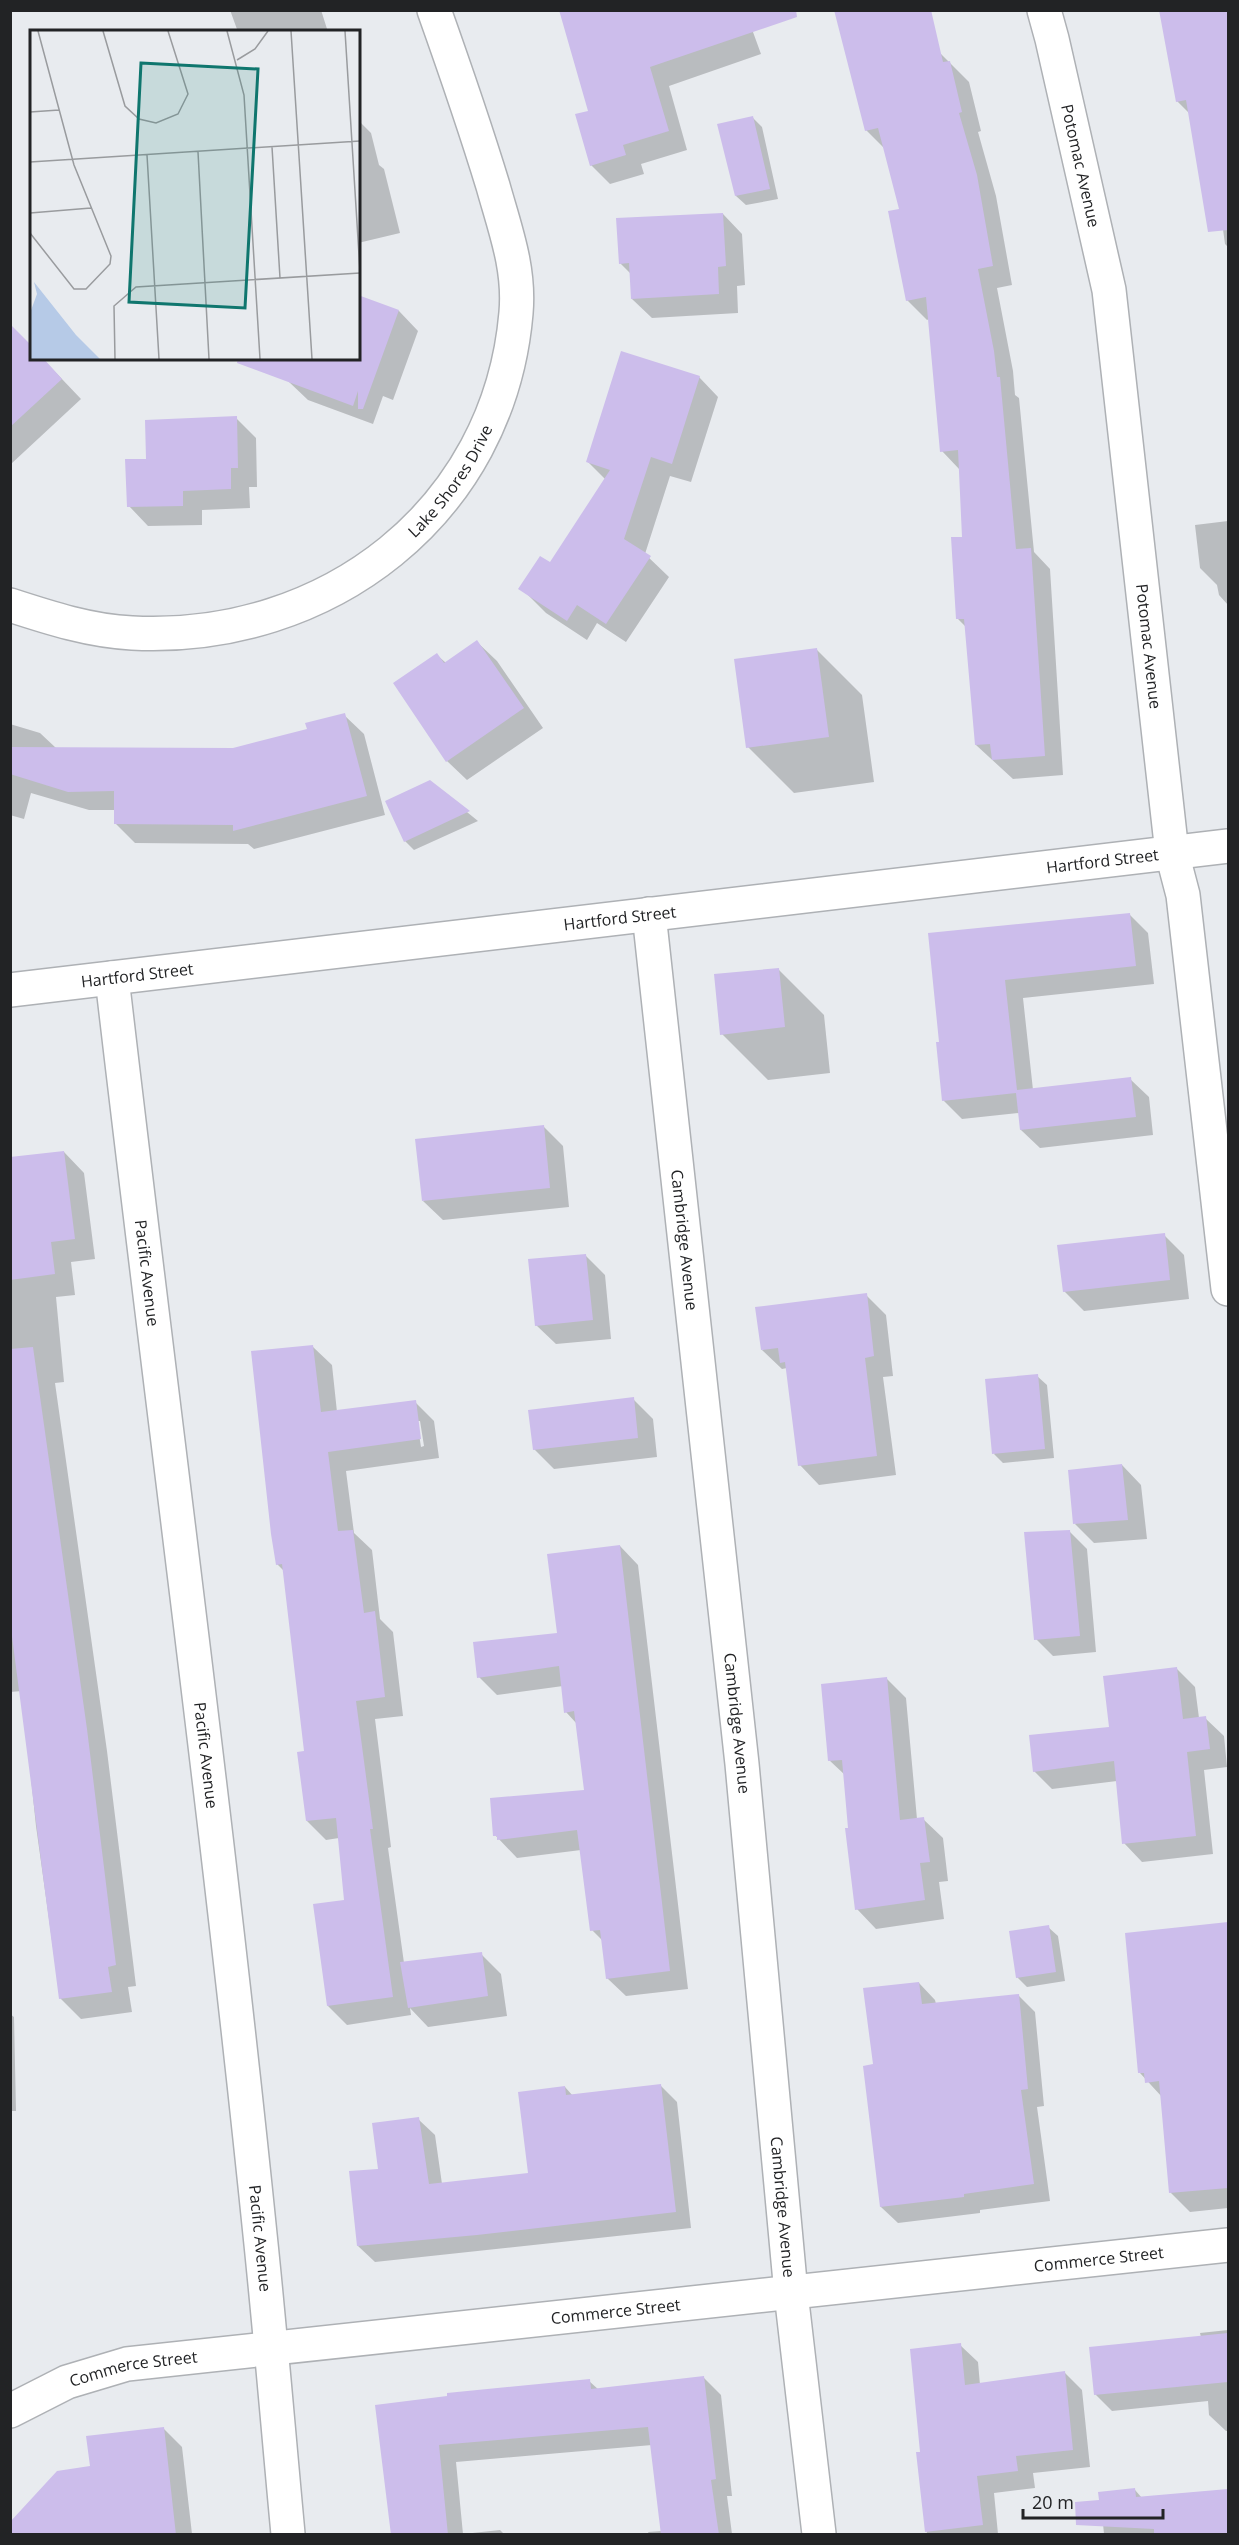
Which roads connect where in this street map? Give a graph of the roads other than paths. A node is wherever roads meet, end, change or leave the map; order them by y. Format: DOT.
graph roads {
  1 [pos="434,10"];
  2 [pos="1044,10"];
  3 [pos="10,604"];
  4 [pos="1228,846"];
  5 [pos="1172,853"];
  6 [pos="649,915"];
  7 [pos="112,978"];
  8 [pos="10,990"];
  9 [pos="1228,1289"];
  10 [pos="1228,2245"];
  11 [pos="791,2293"];
  12 [pos="270,2348"];
  13 [pos="10,2411"];
  14 [pos="288,2535"];
  15 [pos="819,2535"];
  1 -- 3 [label="street, Lake Shores Drive"];
  2 -- 5 [label="street, Potomac Avenue"];
  4 -- 5 [label="street, Hartford Street"];
  5 -- 6 [label="street, Hartford Street"];
  5 -- 9 [label="street, Potomac Avenue"];
  6 -- 7 [label="street, Hartford Street"];
  6 -- 11 [label="street, Cambridge Avenue"];
  7 -- 8 [label="street, Hartford Street"];
  7 -- 12 [label="street, Pacific Avenue"];
  10 -- 11 [label="street, Commerce Street"];
  11 -- 12 [label="street, Commerce Street"];
  11 -- 15 [label="street, Cambridge Avenue"];
  12 -- 13 [label="street, Commerce Street"];
  12 -- 14 [label="street, Pacific Avenue"];
}
